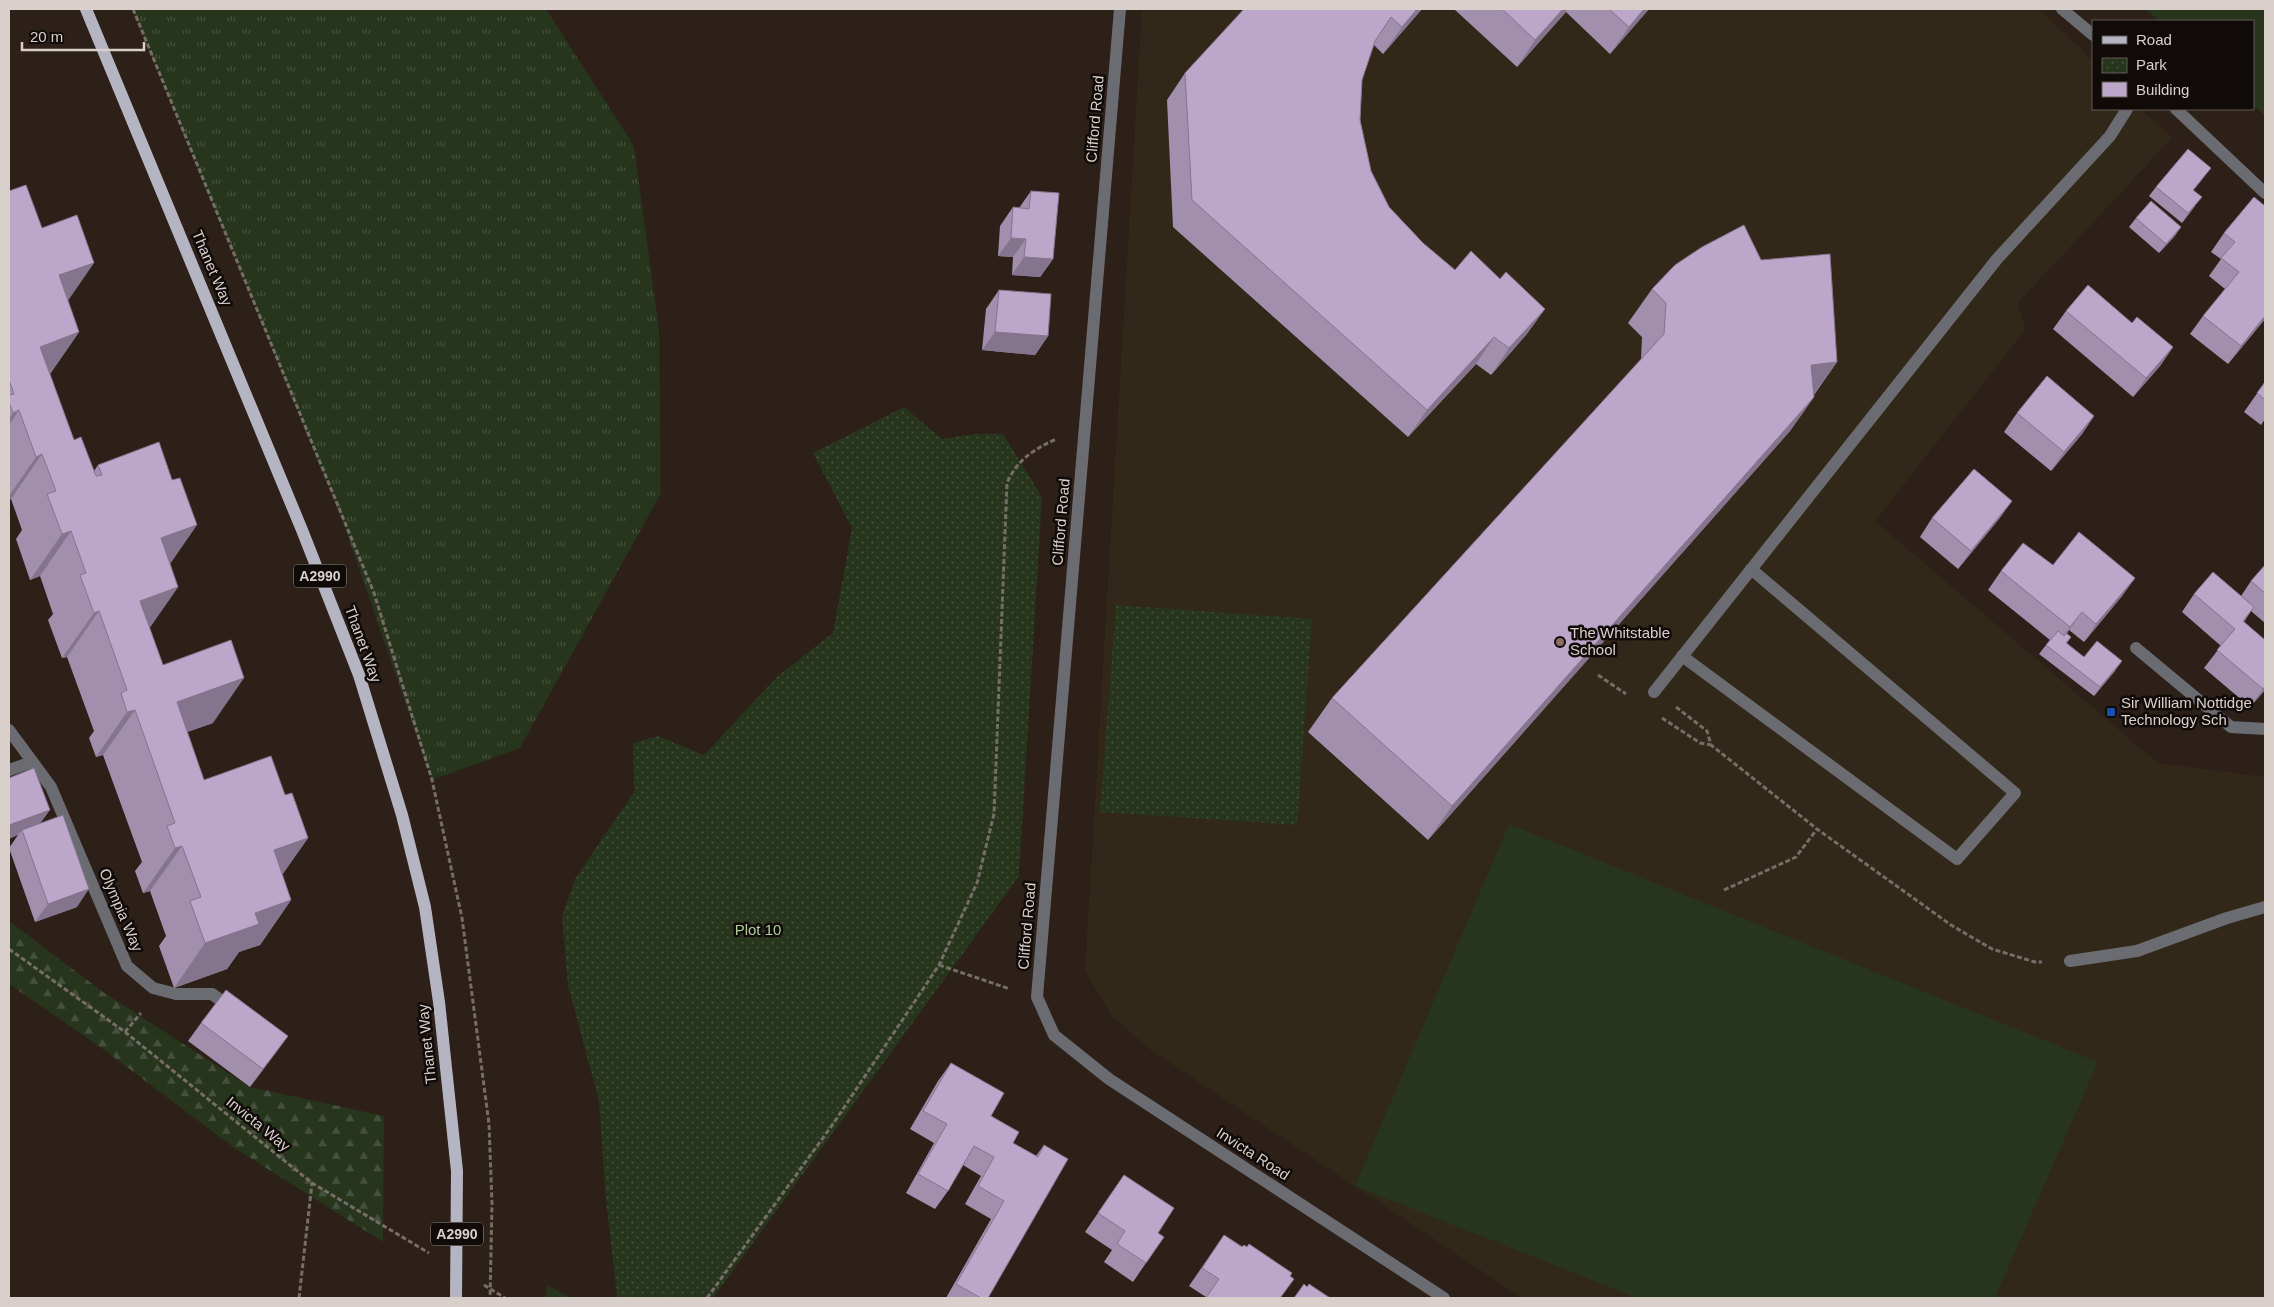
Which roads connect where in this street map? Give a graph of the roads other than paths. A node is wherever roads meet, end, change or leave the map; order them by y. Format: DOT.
graph roads {
  1 [pos="86,9"];
  2 [pos="1120,9"];
  3 [pos="2062,9"];
  4 [pos="2092,34"];
  5 [pos="2126,110"];
  6 [pos="2177,110"];
  7 [pos="2265,193"];
  8 [pos="1751,569"];
  9 [pos="2136,648"];
  10 [pos="1682,656"];
  11 [pos="1654,692"];
  12 [pos="2265,729"];
  13 [pos="9,730"];
  14 [pos="32,762"];
  15 [pos="9,770"];
  16 [pos="2265,907"];
  17 [pos="2070,961"];
  18 [pos="242,1015"];
  19 [pos="1054,1035"];
  20 [pos="1438,1297"];
  21 [pos="456,1298"];
  1 -- 21 [label="main road, Thanet Way / A2990"];
  2 -- 19 [label="street, Clifford Road"];
  3 -- 4 [label="street"];
  5 -- 8 [label="street"];
  6 -- 7 [label="street"];
  8 -- 10 [label="street"];
  8 -- 10 [label="street"];
  9 -- 12 [label="street"];
  10 -- 11 [label="street"];
  13 -- 14 [label="street, Olympia Way"];
  14 -- 15 [label="street"];
  14 -- 18 [label="street, Olympia Way"];
  16 -- 17 [label="street"];
  19 -- 20 [label="street, Invicta Road"];
}
